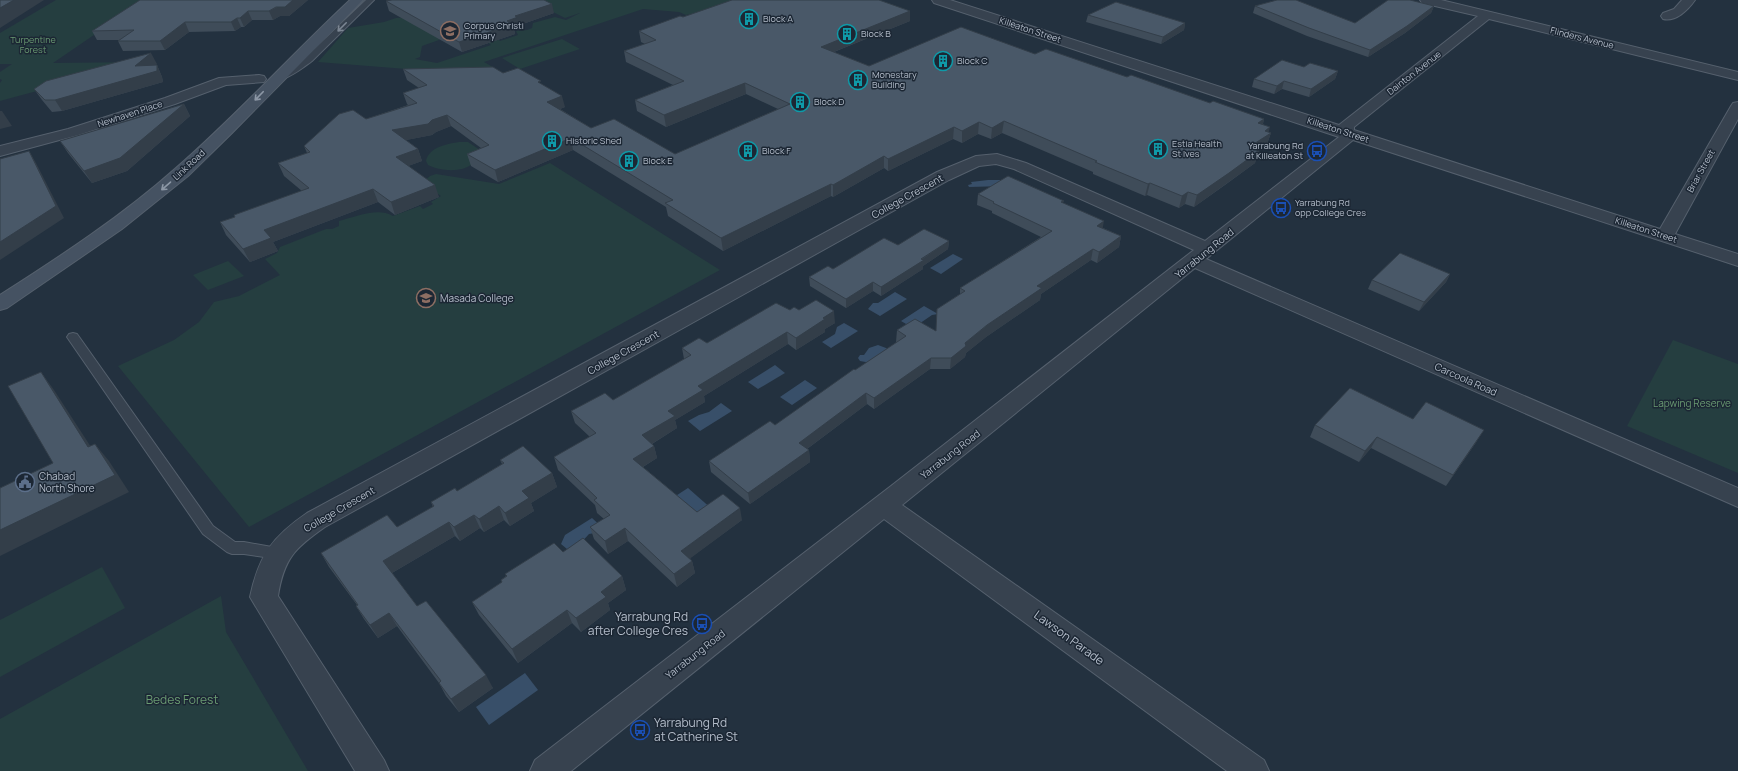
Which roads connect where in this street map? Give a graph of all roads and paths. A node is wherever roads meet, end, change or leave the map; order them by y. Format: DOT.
graph roads {
  1 [pos="342,0"];
  2 [pos="357,0"];
  3 [pos="370,0"];
  4 [pos="938,0"];
  5 [pos="1426,0"];
  6 [pos="1689,0"];
  7 [pos="1487,15"];
  8 [pos="1667,16"];
  9 [pos="1738,76"];
  10 [pos="276,78"];
  11 [pos="259,79"];
  12 [pos="1738,106"];
  13 [pos="1346,132"];
  14 [pos="0,151"];
  15 [pos="1664,236"];
  16 [pos="1201,255"];
  17 [pos="1738,260"];
  18 [pos="0,293"];
  19 [pos="0,304"];
  20 [pos="73,337"];
  21 [pos="1738,498"];
  22 [pos="884,506"];
  23 [pos="278,553"];
  24 [pos="373,771"];
  25 [pos="546,771"];
  26 [pos="1253,771"];
  1 -- 11 [label="main road, Link Road"];
  2 -- 10 [label="main road, Link Road"];
  3 -- 10 [label="lane, one-way"];
  4 -- 13 [label="street, Killeaton Street"];
  5 -- 7 [label="street, Flinders Avenue"];
  6 -- 8 [label="street"];
  7 -- 9 [label="street, Flinders Avenue"];
  7 -- 13 [label="street, Dainton Avenue"];
  10 -- 19 [label="main road, Link Road, one-way"];
  11 -- 14 [label="street, Newhaven Place"];
  11 -- 18 [label="main road, Link Road"];
  12 -- 15 [label="street, Briar Street"];
  13 -- 15 [label="street, Killeaton Street"];
  13 -- 16 [label="street, Yarrabung Road"];
  15 -- 17 [label="street, Killeaton Street"];
  16 -- 21 [label="street, Carcoola Road"];
  16 -- 22 [label="street, Yarrabung Road"];
  16 -- 23 [label="street, College Crescent"];
  20 -- 23 [label="lane"];
  22 -- 25 [label="street, Yarrabung Road"];
  22 -- 26 [label="street, Lawson Parade"];
  23 -- 24 [label="street, College Crescent"];
}
